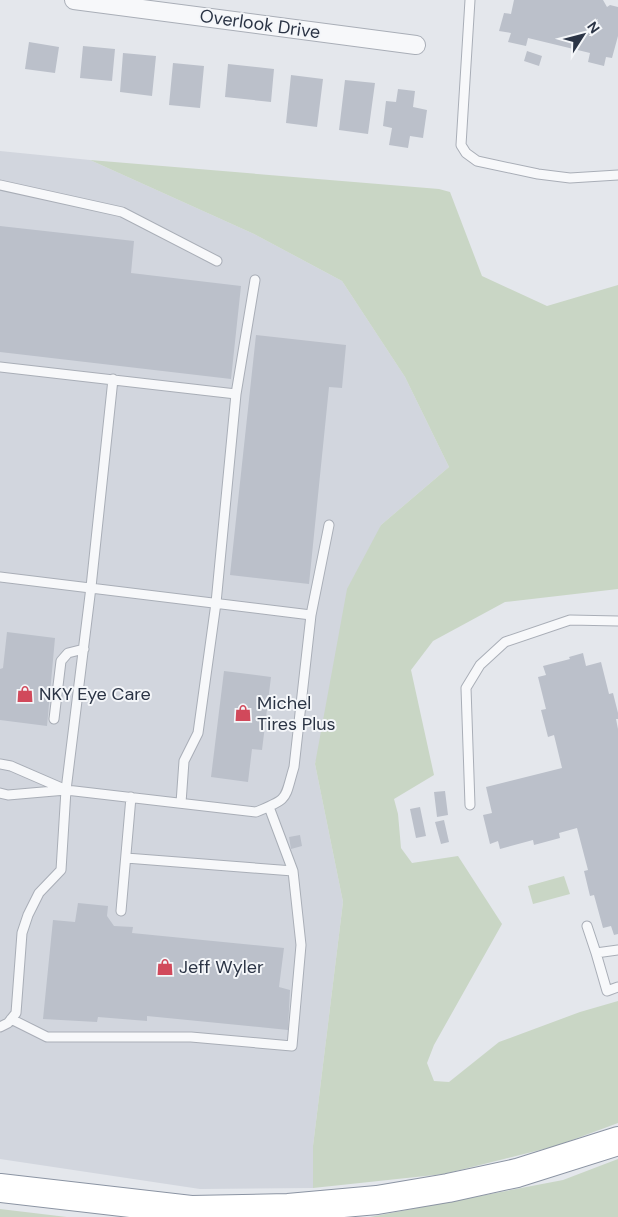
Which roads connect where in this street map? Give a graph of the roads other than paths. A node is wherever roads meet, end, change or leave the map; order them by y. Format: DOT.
graph roads {
  1 [pos="74,0"];
  2 [pos="470,0"];
  3 [pos="416,45"];
  4 [pos="618,175"];
  5 [pos="0,185"];
  6 [pos="217,260"];
  7 [pos="255,280"];
  8 [pos="0,367"];
  9 [pos="113,379"];
  10 [pos="236,394"];
  11 [pos="329,524"];
  12 [pos="0,577"];
  13 [pos="91,587"];
  14 [pos="216,603"];
  15 [pos="311,615"];
  16 [pos="618,621"];
  17 [pos="84,649"];
  18 [pos="54,719"];
  19 [pos="0,764"];
  20 [pos="66,790"];
  21 [pos="0,793"];
  22 [pos="131,798"];
  23 [pos="181,803"];
  24 [pos="470,804"];
  25 [pos="269,806"];
  26 [pos="126,858"];
  27 [pos="293,871"];
  28 [pos="121,911"];
  29 [pos="588,926"];
  30 [pos="618,950"];
  31 [pos="596,953"];
  32 [pos="618,987"];
  33 [pos="12,1019"];
  34 [pos="0,1027"];
  35 [pos="618,1141"];
  36 [pos="0,1188"];
  1 -- 3 [label="street, Overlook Drive"];
  2 -- 4 [label="lane"];
  5 -- 6 [label="lane"];
  7 -- 10 [label="lane"];
  8 -- 9 [label="lane"];
  9 -- 10 [label="lane"];
  9 -- 13 [label="lane"];
  10 -- 14 [label="lane"];
  11 -- 15 [label="lane"];
  12 -- 13 [label="lane"];
  13 -- 14 [label="lane"];
  13 -- 17 [label="lane"];
  14 -- 15 [label="lane"];
  14 -- 23 [label="lane"];
  15 -- 25 [label="lane"];
  16 -- 24 [label="lane"];
  17 -- 18 [label="lane"];
  17 -- 20 [label="lane"];
  19 -- 20 [label="lane"];
  20 -- 21 [label="lane"];
  20 -- 22 [label="lane"];
  20 -- 33 [label="lane"];
  22 -- 23 [label="lane"];
  22 -- 26 [label="lane"];
  23 -- 25 [label="lane"];
  25 -- 27 [label="lane"];
  26 -- 27 [label="lane"];
  26 -- 28 [label="lane"];
  27 -- 33 [label="lane"];
  29 -- 31 [label="lane"];
  30 -- 31 [label="lane"];
  31 -- 32 [label="lane"];
  33 -- 34 [label="lane"];
  35 -- 36 [label="highway"];
}
